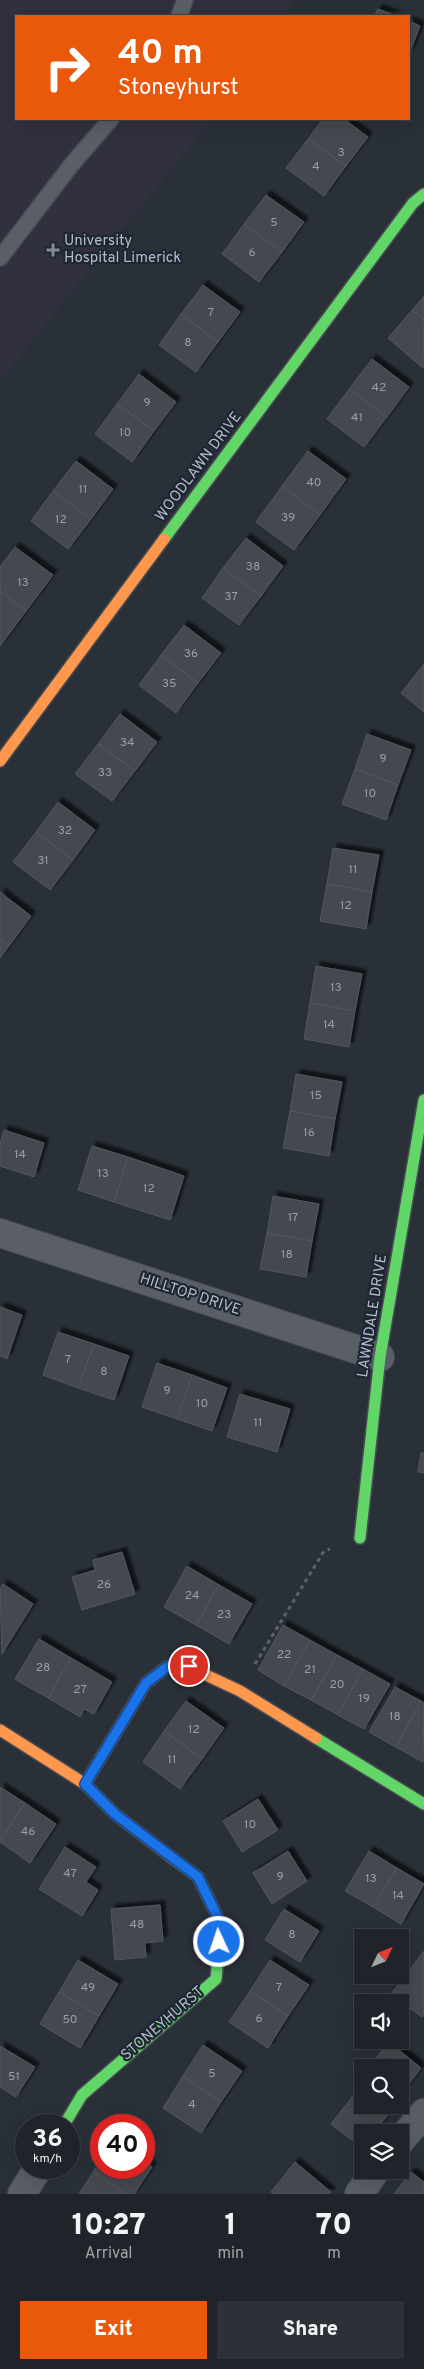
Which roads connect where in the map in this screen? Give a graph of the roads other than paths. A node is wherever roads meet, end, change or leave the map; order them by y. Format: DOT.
graph roads {
  1 [pos="185,0"];
  2 [pos="179,15"];
  3 [pos="110,120"];
  4 [pos="424,194"];
  5 [pos="0,258"];
  6 [pos="0,761"];
  7 [pos="424,1100"];
  8 [pos="0,1233"];
  9 [pos="380,1357"];
  10 [pos="360,1538"];
  11 [pos="0,1730"];
  12 [pos="85,1784"];
  13 [pos="424,1804"];
  14 [pos="424,2113"];
  15 [pos="71,2114"];
  16 [pos="409,2130"];
  17 [pos="31,2179"];
  18 [pos="370,2179"];
  19 [pos="22,2194"];
  20 [pos="359,2194"];
  1 -- 2 [label="lane"];
  3 -- 5 [label="lane"];
  4 -- 6 [label="street, WOODLAWN DRIVE"];
  7 -- 9 [label="street, LAWNDALE DRIVE"];
  8 -- 9 [label="street, HILLTOP DRIVE"];
  9 -- 10 [label="street, LAWNDALE DRIVE"];
  11 -- 12 [label="street, STONEYHURST"];
  12 -- 13 [label="street"];
  12 -- 15 [label="street, STONEYHURST"];
  14 -- 16 [label="street"];
  17 -- 19 [label="street"];
  18 -- 20 [label="street"];
}
